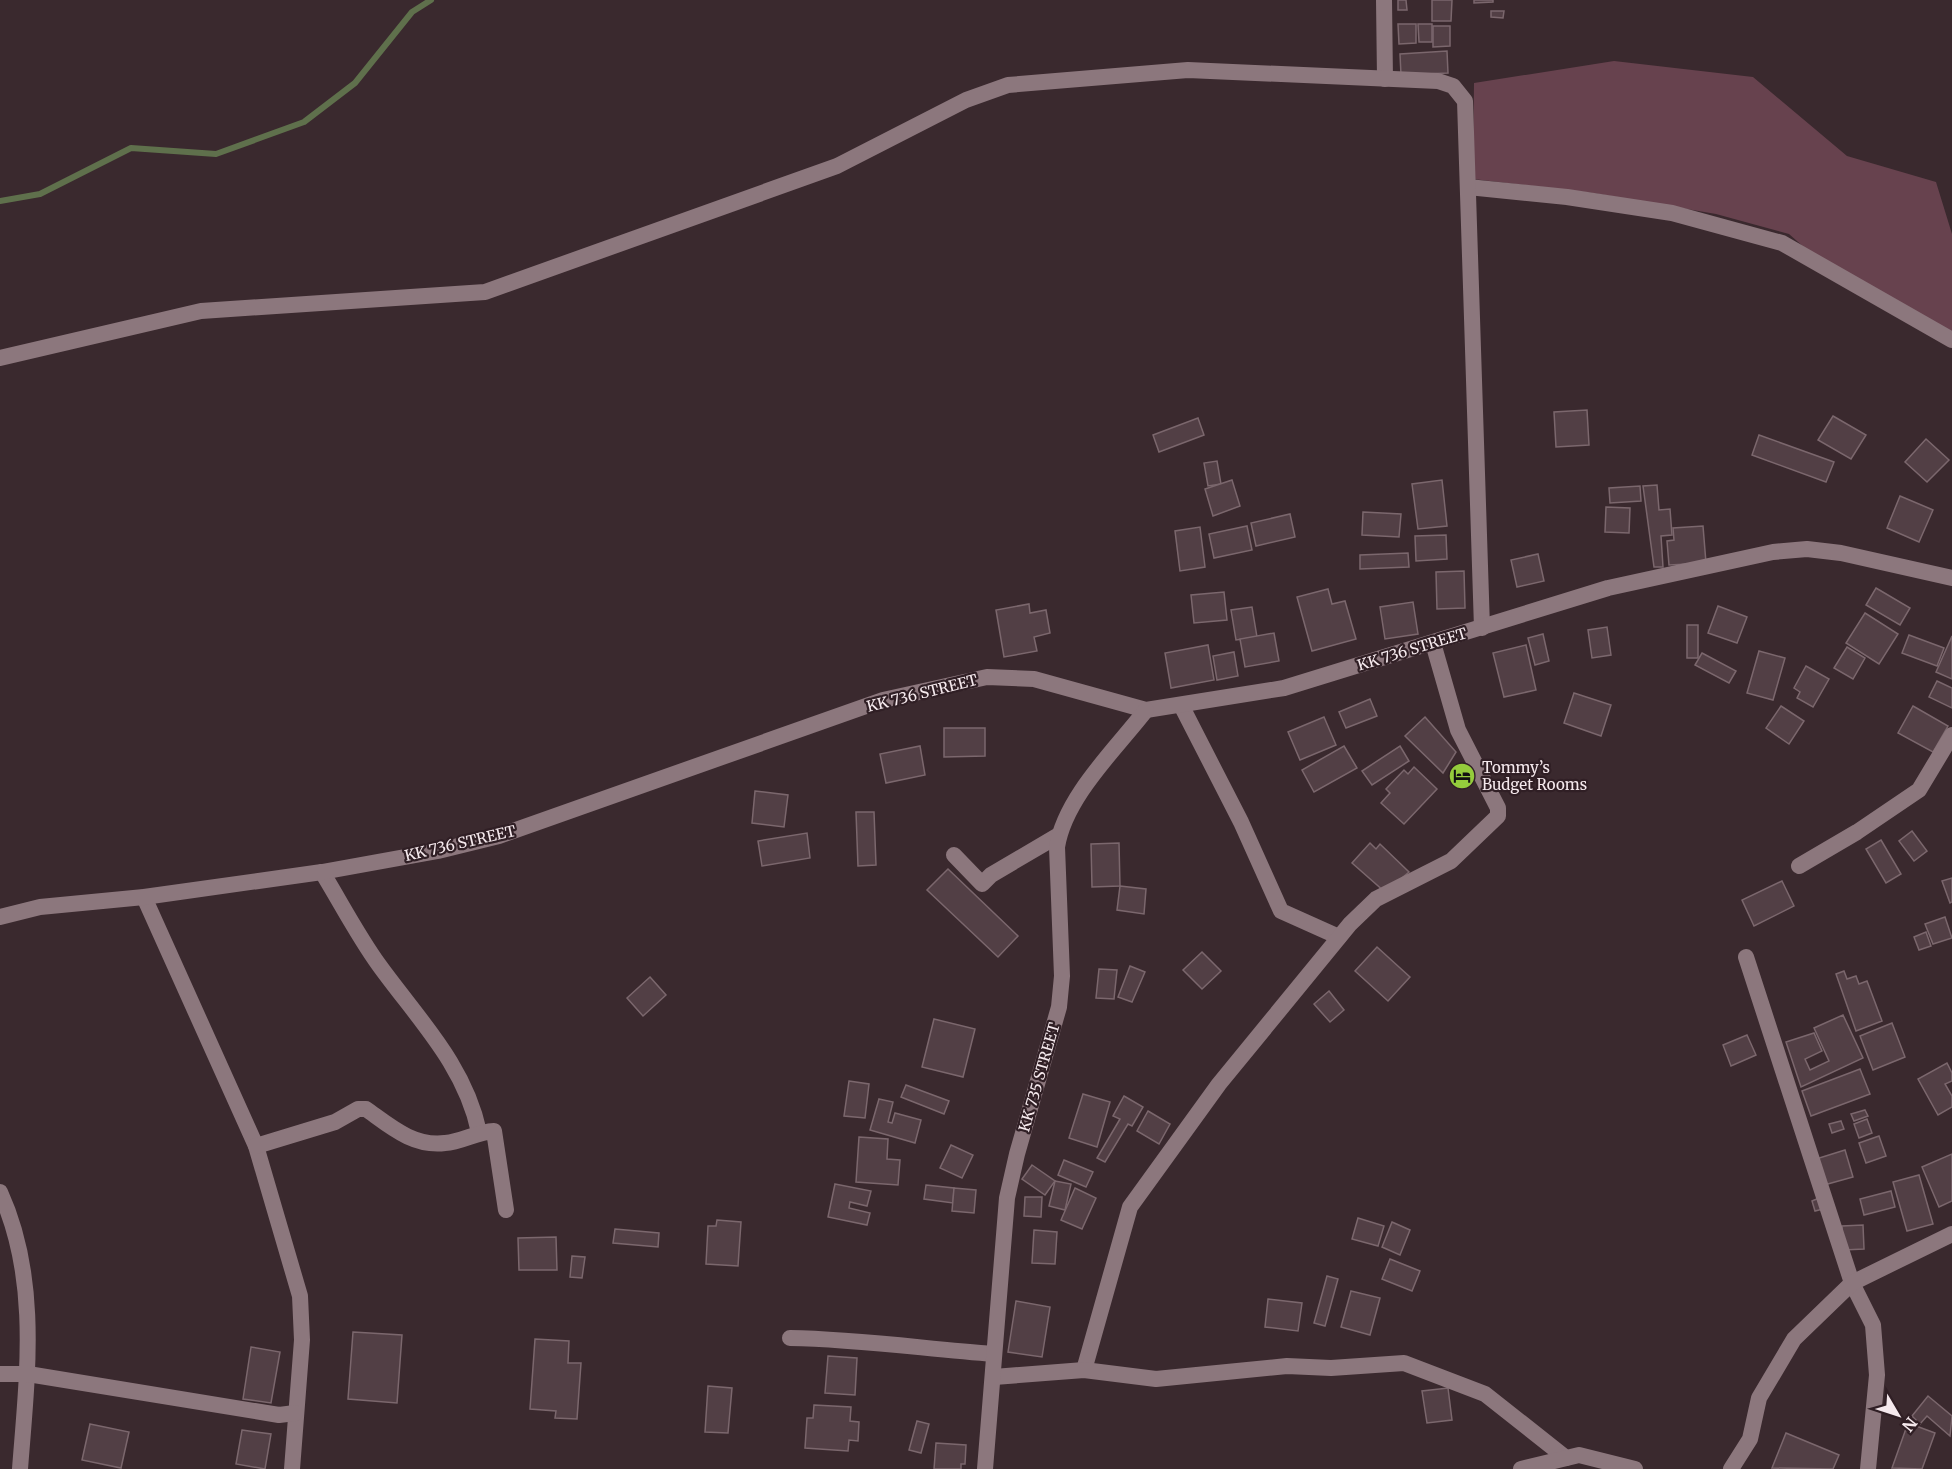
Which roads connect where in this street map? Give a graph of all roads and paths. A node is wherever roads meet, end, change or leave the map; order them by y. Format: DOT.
graph roads {
  1 [pos="1384,0"];
  2 [pos="1385,79"];
  3 [pos="1468,187"];
  4 [pos="1952,340"];
  5 [pos="0,358"];
  6 [pos="1952,578"];
  7 [pos="1482,628"];
  8 [pos="1433,643"];
  9 [pos="1181,705"];
  10 [pos="1146,711"];
  11 [pos="1952,735"];
  12 [pos="1059,836"];
  13 [pos="954,855"];
  14 [pos="1798,866"];
  15 [pos="322,872"];
  16 [pos="144,897"];
  17 [pos="0,918"];
  18 [pos="1339,937"];
  19 [pos="1746,957"];
  20 [pos="479,1132"];
  21 [pos="256,1146"];
  22 [pos="0,1192"];
  23 [pos="506,1210"];
  24 [pos="1952,1234"];
  25 [pos="1852,1283"];
  26 [pos="790,1338"];
  27 [pos="994,1354"];
  28 [pos="1084,1370"];
  29 [pos="0,1374"];
  30 [pos="28,1374"];
  31 [pos="994,1377"];
  32 [pos="295,1413"];
  33 [pos="1566,1458"];
  34 [pos="20,1469"];
  35 [pos="292,1469"];
  36 [pos="985,1469"];
  37 [pos="1521,1469"];
  38 [pos="1635,1469"];
  39 [pos="1731,1469"];
  40 [pos="1868,1469"];
  1 -- 2 [label="street"];
  2 -- 3 [label="street"];
  2 -- 5 [label="street"];
  3 -- 4 [label="street"];
  3 -- 7 [label="street"];
  6 -- 7 [label="street, KK 736 STREET"];
  7 -- 8 [label="street, KK 736 STREET"];
  8 -- 9 [label="street, KK 736 STREET"];
  8 -- 18 [label="street"];
  9 -- 10 [label="street, KK 736 STREET"];
  9 -- 18 [label="street"];
  10 -- 12 [label="street, KK 735 STREET"];
  10 -- 15 [label="street, KK 736 STREET"];
  11 -- 14 [label="street"];
  12 -- 13 [label="street"];
  12 -- 27 [label="street, KK 735 STREET"];
  15 -- 16 [label="street, KK 736 STREET"];
  15 -- 20 [label="street"];
  16 -- 17 [label="street, KK 736 STREET"];
  16 -- 21 [label="street"];
  18 -- 28 [label="street"];
  19 -- 25 [label="street"];
  20 -- 21 [label="street"];
  20 -- 23 [label="street"];
  21 -- 32 [label="street"];
  22 -- 30 [label="street"];
  24 -- 25 [label="street"];
  25 -- 39 [label="street"];
  25 -- 40 [label="street"];
  26 -- 27 [label="street"];
  27 -- 31 [label="street, KK 735 STREET"];
  28 -- 31 [label="street"];
  28 -- 33 [label="street"];
  29 -- 30 [label="street"];
  30 -- 32 [label="street"];
  30 -- 34 [label="street"];
  31 -- 36 [label="street, KK 735 STREET"];
  32 -- 35 [label="street"];
  33 -- 37 [label="street"];
  33 -- 38 [label="street"];
}
